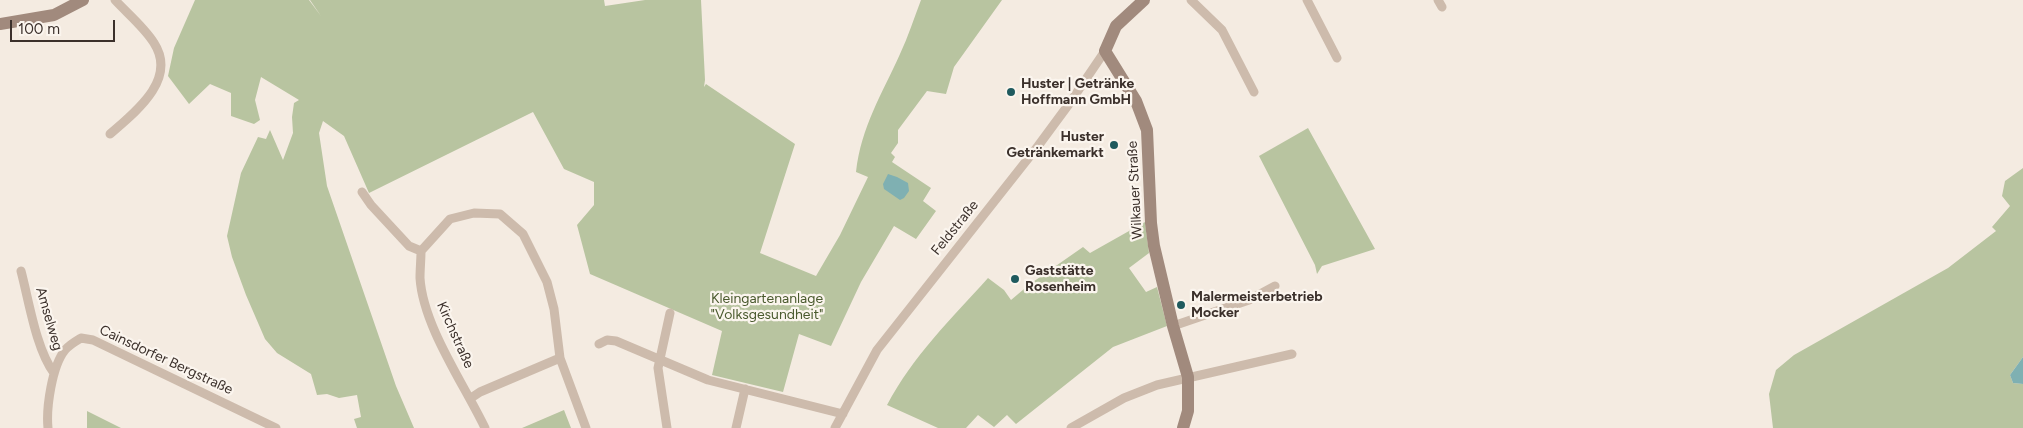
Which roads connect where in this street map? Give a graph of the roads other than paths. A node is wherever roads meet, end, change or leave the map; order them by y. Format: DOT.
graph roads {
  1 [pos="84,0"];
  2 [pos="115,0"];
  3 [pos="1144,0"];
  4 [pos="1191,0"];
  5 [pos="1307,0"];
  6 [pos="0,24"];
  7 [pos="1105,51"];
  8 [pos="1337,58"];
  9 [pos="1254,92"];
  10 [pos="110,134"];
  11 [pos="362,192"];
  12 [pos="421,251"];
  13 [pos="21,270"];
  14 [pos="1275,286"];
  15 [pos="670,313"];
  16 [pos="1173,326"];
  17 [pos="599,344"];
  18 [pos="1292,354"];
  19 [pos="560,358"];
  20 [pos="660,359"];
  21 [pos="54,373"];
  22 [pos="1188,377"];
  23 [pos="745,389"];
  24 [pos="471,398"];
  25 [pos="844,414"];
  26 [pos="48,428"];
  27 [pos="276,428"];
  28 [pos="485,428"];
  29 [pos="586,428"];
  30 [pos="667,428"];
  31 [pos="736,428"];
  32 [pos="835,428"];
  33 [pos="1071,428"];
  34 [pos="1183,428"];
  1 -- 6 [label="street"];
  2 -- 10 [label="street"];
  3 -- 7 [label="street"];
  4 -- 9 [label="street"];
  5 -- 8 [label="street"];
  7 -- 16 [label="street, Wilkauer Straße"];
  7 -- 25 [label="street, Feldstraße"];
  11 -- 12 [label="street"];
  12 -- 19 [label="street"];
  12 -- 24 [label="street, Kirchstraße"];
  13 -- 21 [label="street, Amselweg"];
  14 -- 16 [label="street"];
  15 -- 20 [label="street"];
  16 -- 22 [label="street, Wilkauer Straße"];
  17 -- 20 [label="street"];
  18 -- 22 [label="street"];
  19 -- 24 [label="street"];
  19 -- 29 [label="street"];
  20 -- 23 [label="street"];
  20 -- 30 [label="street"];
  21 -- 26 [label="street, Cainsdorfer Bergstraße"];
  21 -- 27 [label="street, Cainsdorfer Bergstraße"];
  22 -- 33 [label="street"];
  22 -- 34 [label="street, Wilkauer Straße"];
  23 -- 25 [label="street"];
  23 -- 31 [label="street"];
  24 -- 28 [label="street, Kirchstraße"];
  25 -- 32 [label="street, Feldstraße"];
}
